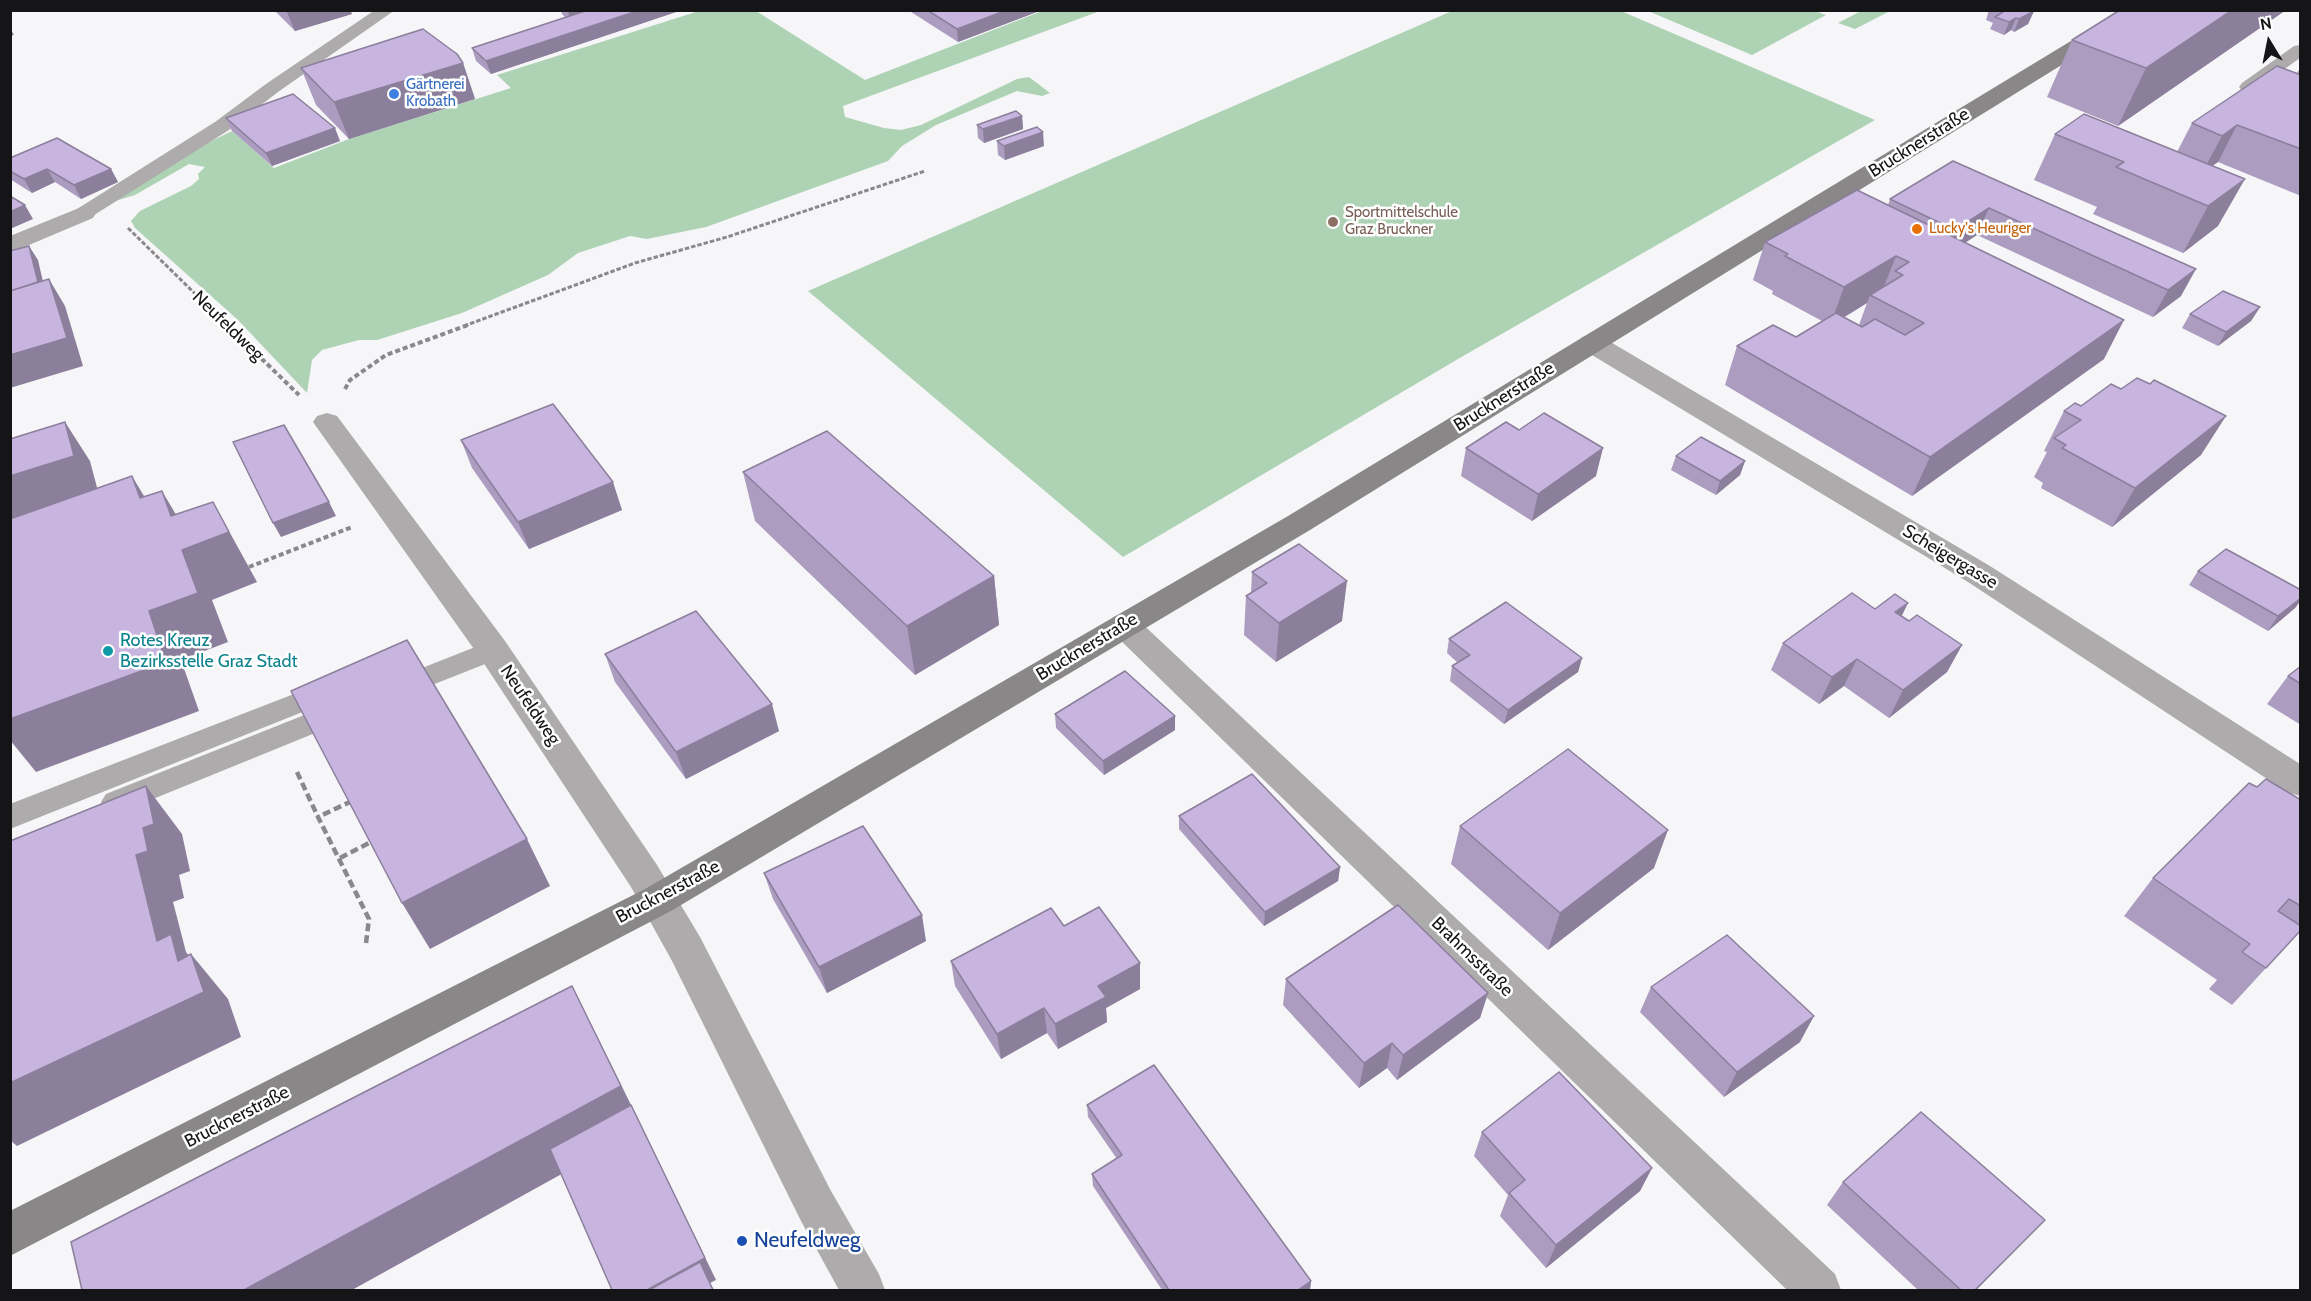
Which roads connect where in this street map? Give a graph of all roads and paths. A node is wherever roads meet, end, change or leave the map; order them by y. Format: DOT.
graph roads {
  1 [pos="387,10"];
  2 [pos="2137,10"];
  3 [pos="2301,50"];
  4 [pos="2233,98"];
  5 [pos="925,171"];
  6 [pos="84,213"];
  7 [pos="10,246"];
  8 [pos="1592,342"];
  9 [pos="327,422"];
  10 [pos="361,523"];
  11 [pos="249,567"];
  12 [pos="1124,625"];
  13 [pos="493,650"];
  14 [pos="332,689"];
  15 [pos="279,736"];
  16 [pos="2301,782"];
  17 [pos="352,801"];
  18 [pos="10,817"];
  19 [pos="318,817"];
  20 [pos="65,823"];
  21 [pos="373,841"];
  22 [pos="340,858"];
  23 [pos="658,900"];
  24 [pos="366,943"];
  25 [pos="10,1235"];
  26 [pos="863,1290"];
  27 [pos="1819,1290"];
  1 -- 6 [label="lane"];
  2 -- 8 [label="main road, Brucknerstraße"];
  3 -- 4 [label="lane"];
  5 -- 9 [label="path"];
  6 -- 7 [label="street"];
  6 -- 9 [label="path, Neufeldweg"];
  8 -- 12 [label="main road, Brucknerstraße"];
  8 -- 16 [label="street, Scheigergasse"];
  9 -- 13 [label="street, Neufeldweg"];
  10 -- 11 [label="path"];
  12 -- 23 [label="main road, Brucknerstraße"];
  12 -- 27 [label="street, Brahmsstraße"];
  13 -- 15 [label="lane"];
  13 -- 23 [label="street, Neufeldweg"];
  14 -- 18 [label="lane"];
  15 -- 19 [label="path"];
  15 -- 20 [label="lane"];
  17 -- 19 [label="path"];
  19 -- 22 [label="path"];
  21 -- 22 [label="path"];
  22 -- 24 [label="path"];
  23 -- 25 [label="main road, Brucknerstraße"];
  23 -- 26 [label="street, Neufeldweg"];
}
